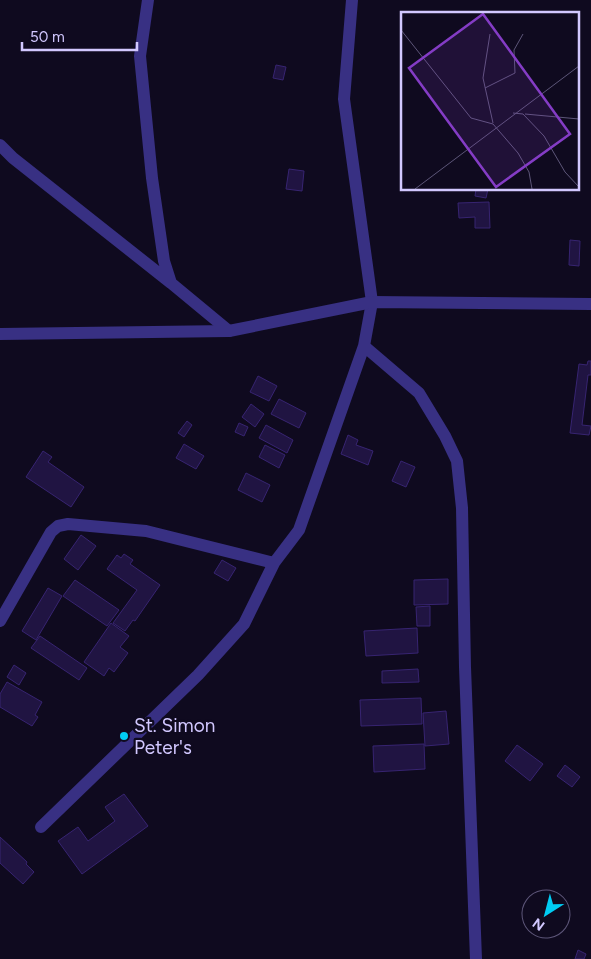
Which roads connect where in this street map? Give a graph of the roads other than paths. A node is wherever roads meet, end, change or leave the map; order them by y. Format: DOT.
graph roads {
  1 [pos="148,0"];
  2 [pos="352,0"];
  3 [pos="0,145"];
  4 [pos="171,284"];
  5 [pos="372,302"];
  6 [pos="591,304"];
  7 [pos="230,331"];
  8 [pos="0,334"];
  9 [pos="364,346"];
  10 [pos="274,563"];
  11 [pos="0,621"];
  12 [pos="41,827"];
  13 [pos="476,959"];
  1 -- 4 [label="street"];
  2 -- 5 [label="street"];
  3 -- 4 [label="street"];
  4 -- 7 [label="street"];
  5 -- 6 [label="street"];
  5 -- 7 [label="street"];
  5 -- 9 [label="street"];
  7 -- 8 [label="street"];
  9 -- 10 [label="street"];
  9 -- 13 [label="street"];
  10 -- 11 [label="street"];
  10 -- 12 [label="street"];
}
